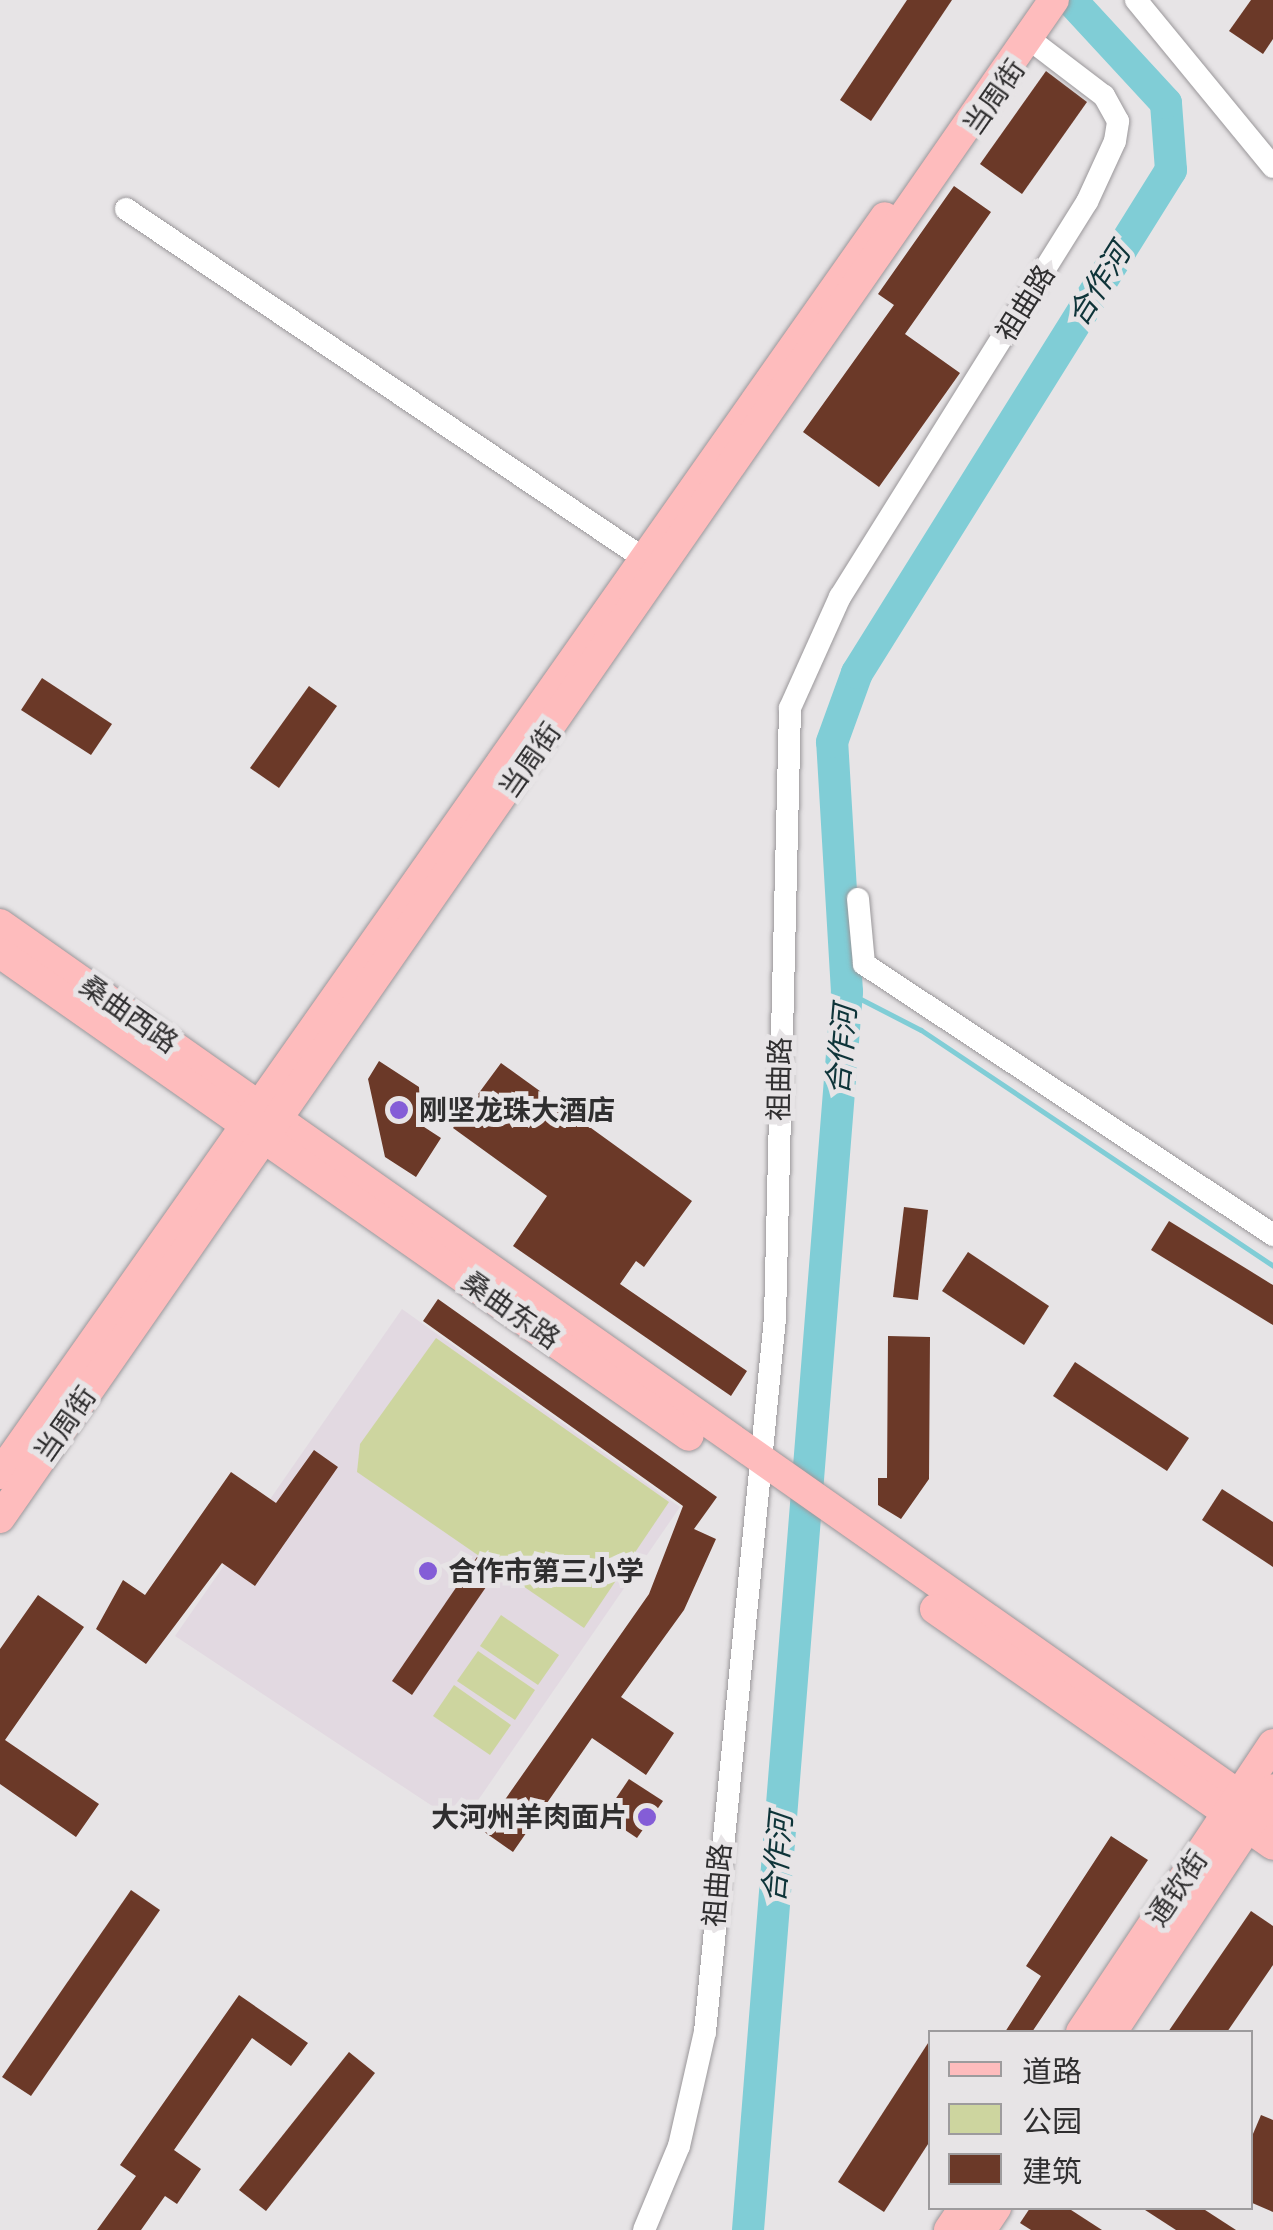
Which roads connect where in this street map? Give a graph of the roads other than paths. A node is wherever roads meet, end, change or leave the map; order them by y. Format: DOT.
graph roads {
  1 [pos="1054,0"];
  2 [pos="1136,0"];
  3 [pos="1030,27"];
  4 [pos="1273,167"];
  5 [pos="126,209"];
  6 [pos="642,558"];
  7 [pos="858,898"];
  8 [pos="0,924"];
  9 [pos="0,953"];
  10 [pos="261,1122"];
  11 [pos="1273,1235"];
  12 [pos="0,1474"];
  13 [pos="767,1478"];
  14 [pos="0,1518"];
  15 [pos="1273,1744"];
  16 [pos="1253,1809"];
  17 [pos="1273,1845"];
  18 [pos="1083,2030"];
  19 [pos="1113,2030"];
  20 [pos="983,2217"];
  21 [pos="644,2230"];
  22 [pos="949,2230"];
  1 -- 3 [label="main road, 当周街"];
  2 -- 4 [label="street"];
  3 -- 6 [label="main road, 当周街"];
  3 -- 10 [label="main road, 当周街"];
  3 -- 13 [label="street, 祖曲路"];
  5 -- 6 [label="street"];
  6 -- 10 [label="main road, 当周街"];
  7 -- 11 [label="street"];
  8 -- 10 [label="main road, 桑曲西路"];
  9 -- 10 [label="main road, 桑曲西路"];
  10 -- 12 [label="main road, 当周街"];
  10 -- 13 [label="main road, 桑曲东路"];
  10 -- 14 [label="main road, 当周街"];
  13 -- 16 [label="main road, 桑曲东路"];
  13 -- 21 [label="street, 祖曲路"];
  15 -- 16 [label="main road, 通钦街"];
  16 -- 17 [label="main road"];
  16 -- 18 [label="main road, 通钦街"];
  16 -- 19 [label="main road"];
  20 -- 22 [label="main road"];
}
